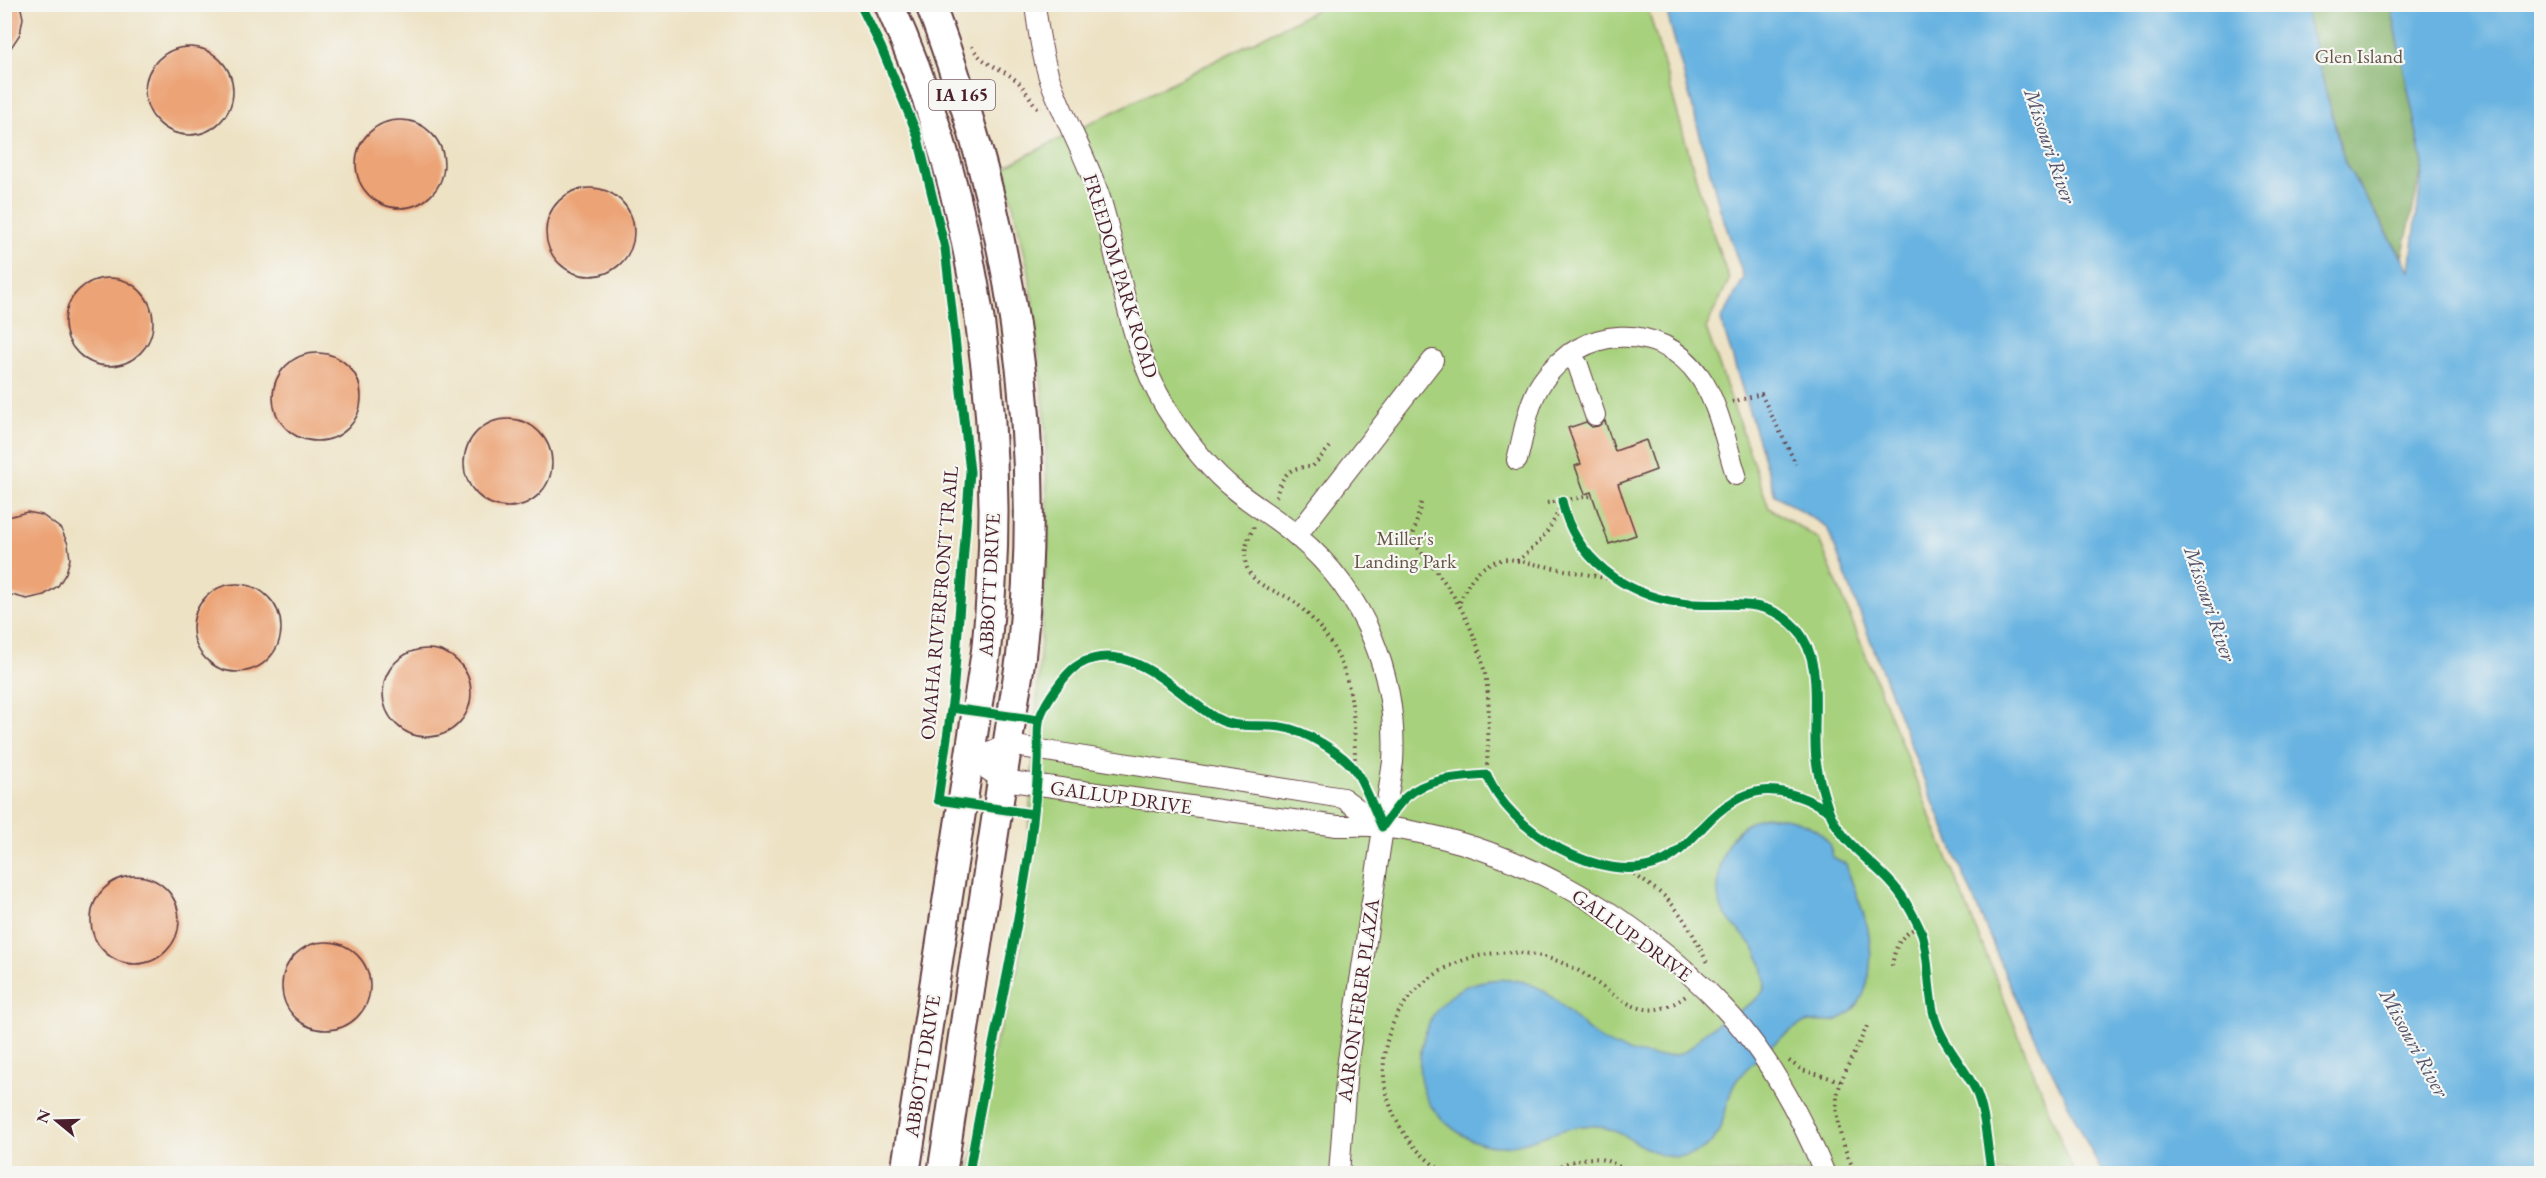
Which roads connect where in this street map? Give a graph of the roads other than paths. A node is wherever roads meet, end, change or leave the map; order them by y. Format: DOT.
graph roads {
  1 [pos="890,4"];
  2 [pos="930,4"];
  3 [pos="1035,4"];
  4 [pos="1569,354"];
  5 [pos="1433,360"];
  6 [pos="1595,415"];
  7 [pos="1517,460"];
  8 [pos="1736,475"];
  9 [pos="1296,535"];
  10 [pos="1008,745"];
  11 [pos="970,758"];
  12 [pos="1003,780"];
  13 [pos="1382,826"];
  14 [pos="905,1173"];
  15 [pos="942,1173"];
  16 [pos="1339,1173"];
  17 [pos="1825,1173"];
  1 -- 11 [label="highway, ABBOTT DRIVE / IA 165"];
  2 -- 10 [label="highway, ABBOTT DRIVE / IA 165"];
  3 -- 9 [label="street, FREEDOM PARK ROAD"];
  4 -- 6 [label="street"];
  4 -- 7 [label="street"];
  4 -- 8 [label="street"];
  5 -- 9 [label="street"];
  9 -- 13 [label="street, FREEDOM PARK ROAD"];
  10 -- 11 [label="street, GALLUP DRIVE"];
  10 -- 12 [label="highway, ABBOTT DRIVE"];
  10 -- 13 [label="street, GALLUP DRIVE"];
  11 -- 12 [label="street, GALLUP DRIVE"];
  11 -- 14 [label="highway, ABBOTT DRIVE"];
  12 -- 13 [label="street, GALLUP DRIVE"];
  12 -- 15 [label="highway, ABBOTT DRIVE"];
  13 -- 16 [label="street, AARON FERER PLAZA"];
  13 -- 17 [label="street, GALLUP DRIVE"];
}
